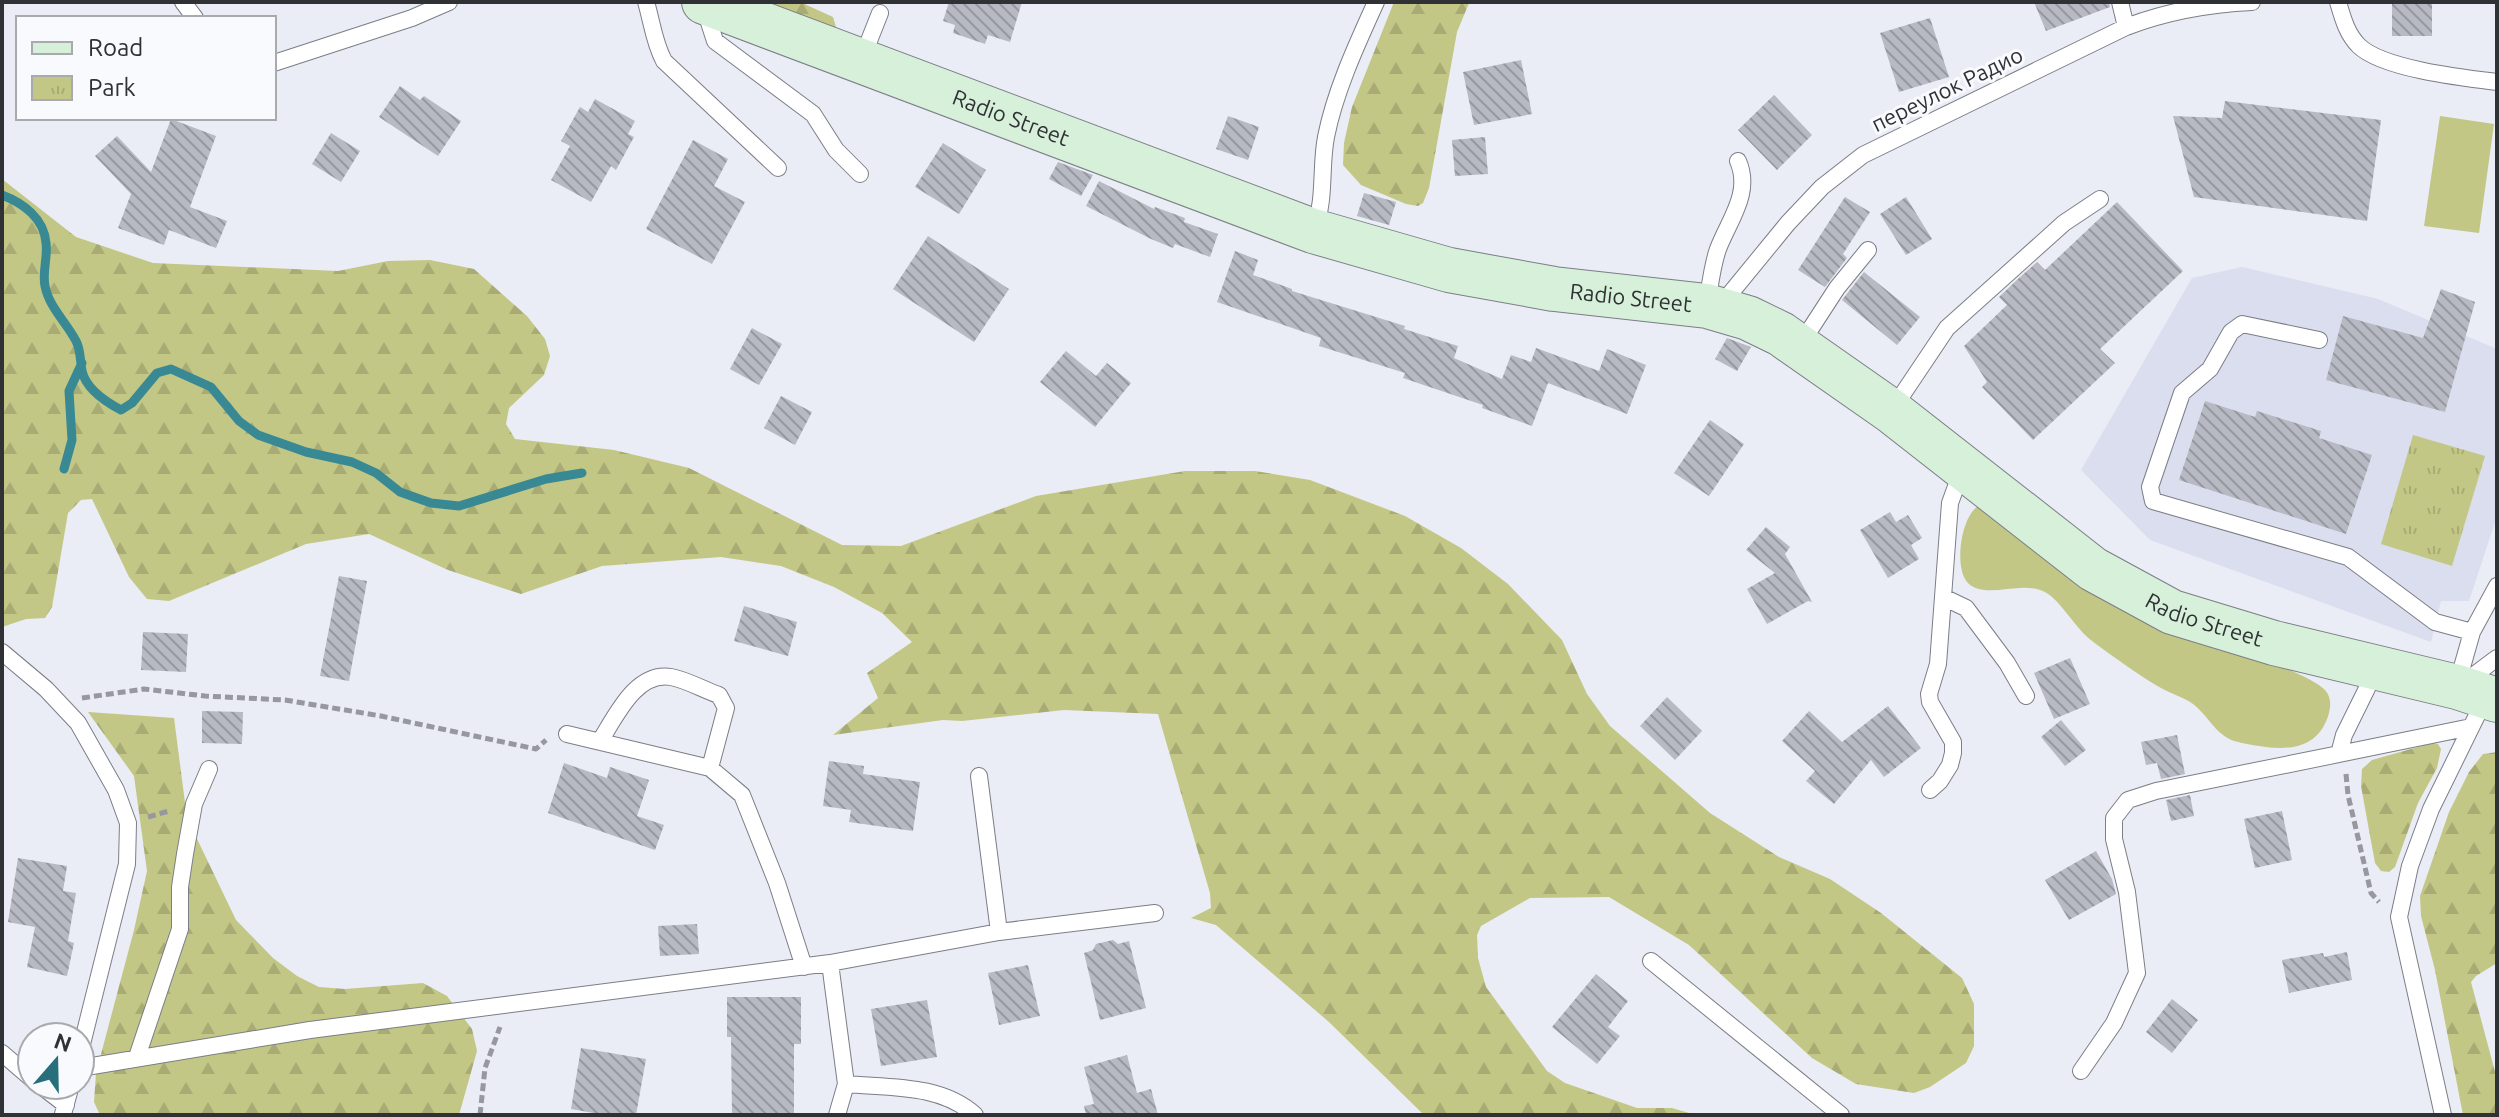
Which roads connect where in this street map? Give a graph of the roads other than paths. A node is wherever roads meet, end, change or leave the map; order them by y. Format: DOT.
graph roads {
  1 [pos="449,2"];
  2 [pos="646,2"];
  3 [pos="703,2"];
  4 [pos="1376,2"];
  5 [pos="2120,2"];
  6 [pos="2252,2"];
  7 [pos="2338,2"];
  8 [pos="880,13"];
  9 [pos="2126,27"];
  10 [pos="276,62"];
  11 [pos="860,63"];
  12 [pos="2497,82"];
  13 [pos="1738,161"];
  14 [pos="778,168"];
  15 [pos="860,174"];
  16 [pos="2100,199"];
  17 [pos="1313,231"];
  18 [pos="1868,250"];
  19 [pos="1712,307"];
  20 [pos="2319,340"];
  21 [pos="1799,347"];
  22 [pos="1891,411"];
  23 [pos="1963,469"];
  24 [pos="2497,586"];
  25 [pos="1945,598"];
  26 [pos="2472,632"];
  27 [pos="2,652"];
  28 [pos="2377,669"];
  29 [pos="2482,694"];
  30 [pos="2026,696"];
  31 [pos="567,734"];
  32 [pos="600,741"];
  33 [pos="2342,754"];
  34 [pos="710,768"];
  35 [pos="209,769"];
  36 [pos="979,776"];
  37 [pos="1930,790"];
  38 [pos="1155,913"];
  39 [pos="999,932"];
  40 [pos="1651,961"];
  41 [pos="830,963"];
  42 [pos="804,967"];
  43 [pos="88,1021"];
  44 [pos="137,1057"];
  45 [pos="96,1065"];
  46 [pos="2081,1071"];
  47 [pos="846,1084"];
  48 [pos="837,1115"];
  49 [pos="975,1115"];
  50 [pos="1841,1115"];
  51 [pos="2443,1115"];
  1 -- 10 [label="lane"];
  2 -- 14 [label="lane"];
  3 -- 11 [label="main road, Radio Street"];
  3 -- 15 [label="lane"];
  4 -- 17 [label="lane"];
  5 -- 9 [label="lane"];
  6 -- 9 [label="lane, переулок Радио"];
  7 -- 12 [label="lane"];
  8 -- 11 [label="lane"];
  9 -- 19 [label="lane, переулок Радио"];
  11 -- 17 [label="main road, Radio Street"];
  13 -- 19 [label="lane"];
  16 -- 22 [label="lane"];
  17 -- 19 [label="main road, Radio Street"];
  18 -- 21 [label="lane"];
  19 -- 21 [label="main road, Radio Street"];
  20 -- 26 [label="lane"];
  21 -- 22 [label="main road, Radio Street"];
  22 -- 23 [label="main road, Radio Street"];
  23 -- 25 [label="lane"];
  23 -- 28 [label="main road, Radio Street"];
  24 -- 26 [label="lane"];
  25 -- 30 [label="lane"];
  25 -- 37 [label="lane"];
  26 -- 29 [label="lane"];
  27 -- 43 [label="lane"];
  28 -- 29 [label="main road, Radio Street"];
  28 -- 33 [label="lane"];
  29 -- 33 [label="lane"];
  29 -- 51 [label="lane"];
  31 -- 32 [label="lane"];
  32 -- 34 [label="lane"];
  32 -- 34 [label="lane"];
  33 -- 46 [label="lane"];
  34 -- 42 [label="lane"];
  35 -- 44 [label="lane"];
  36 -- 39 [label="lane"];
  38 -- 39 [label="lane"];
  39 -- 41 [label="lane"];
  40 -- 50 [label="lane"];
  41 -- 42 [label="lane"];
  41 -- 47 [label="lane"];
  42 -- 44 [label="lane"];
  44 -- 45 [label="lane"];
  47 -- 48 [label="lane"];
  47 -- 49 [label="lane"];
}
